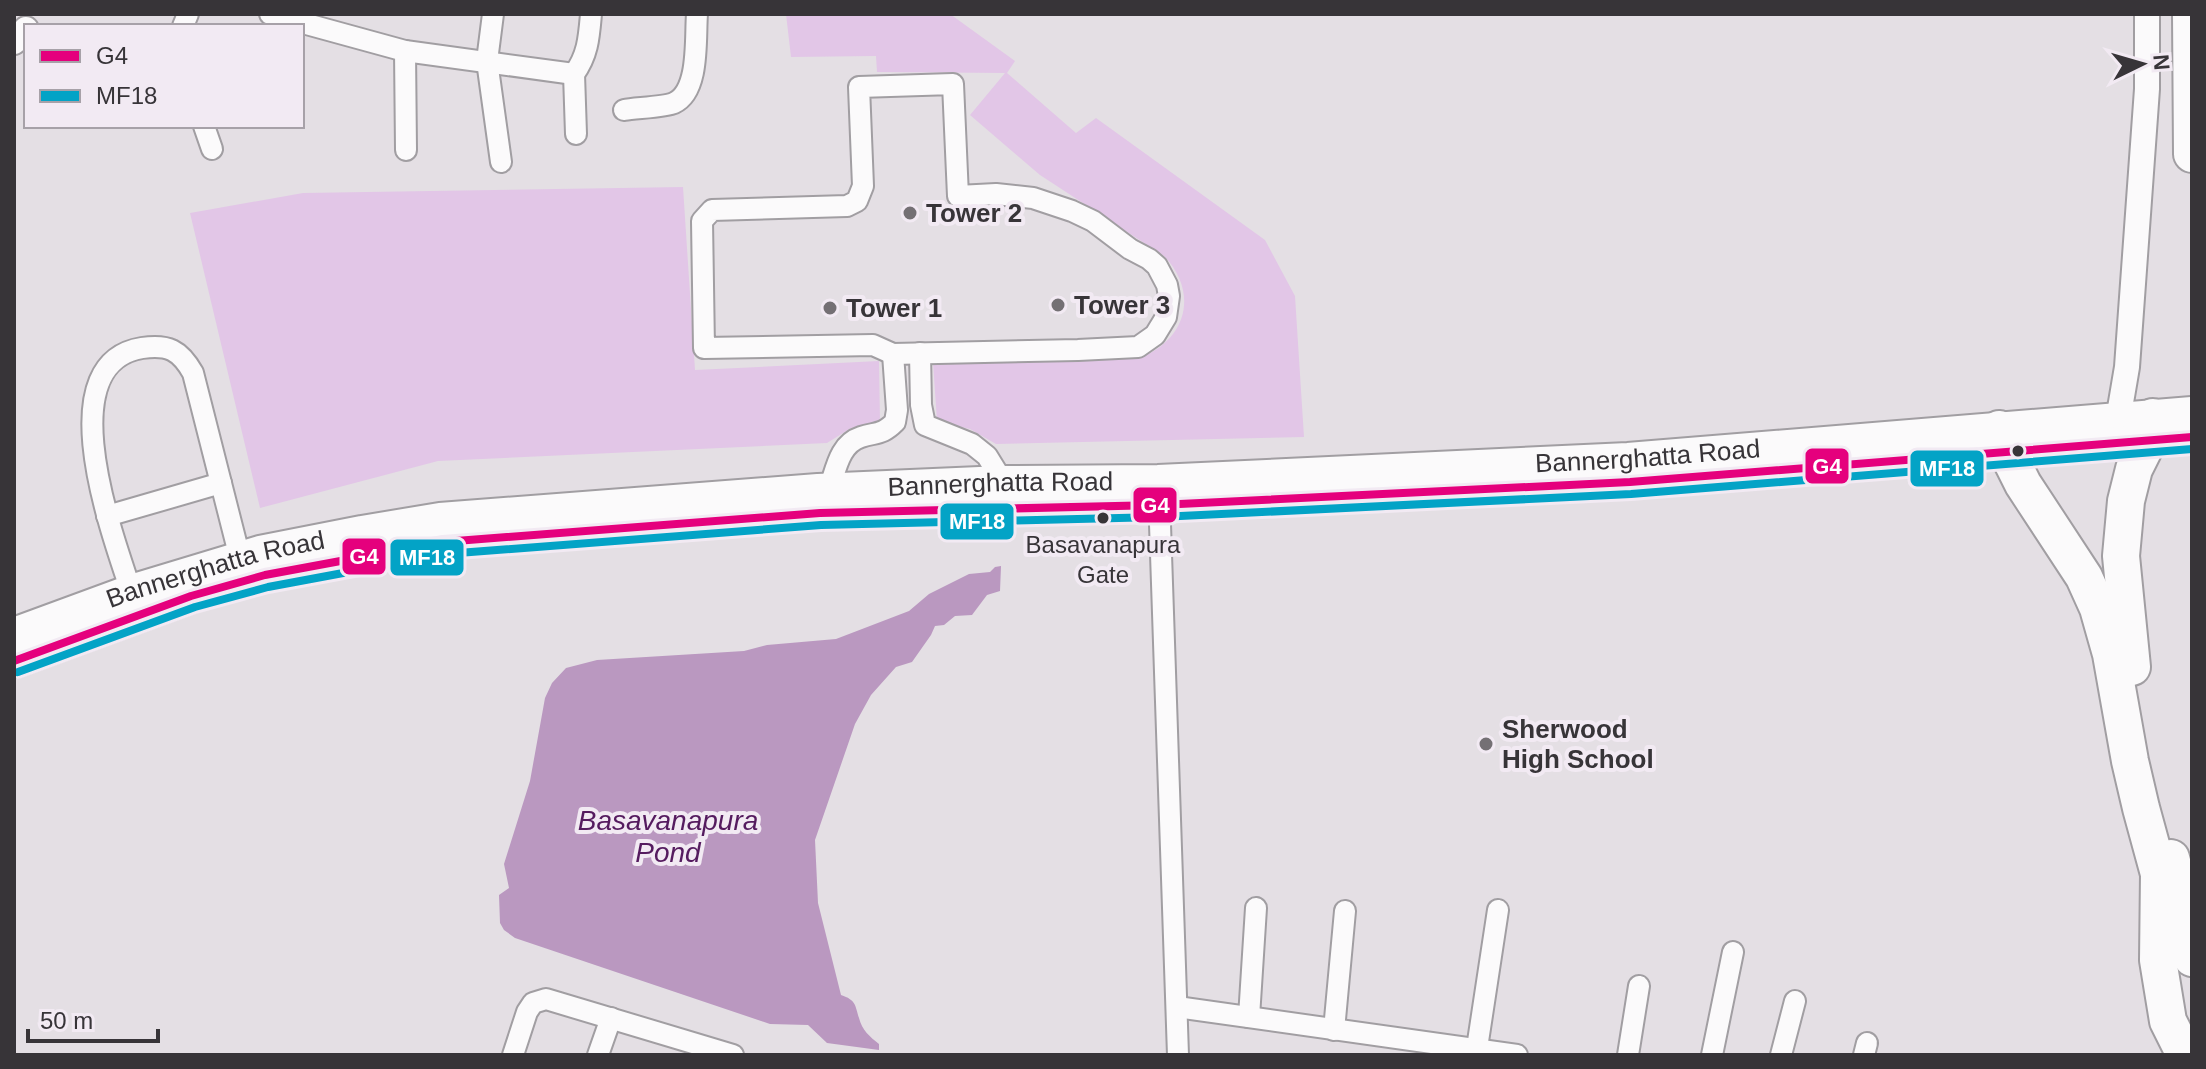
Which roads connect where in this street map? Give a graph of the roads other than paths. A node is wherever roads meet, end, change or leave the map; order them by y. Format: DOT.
graph roads {
  1 [pos="270,14"];
  2 [pos="493,14"];
  3 [pos="591,14"];
  4 [pos="697,14"];
  5 [pos="2147,14"];
  6 [pos="2191,14"];
  7 [pos="322,21"];
  8 [pos="405,51"];
  9 [pos="487,61"];
  10 [pos="574,74"];
  11 [pos="624,110"];
  12 [pos="205,128"];
  13 [pos="576,134"];
  14 [pos="212,149"];
  15 [pos="406,150"];
  16 [pos="2192,154"];
  17 [pos="501,162"];
  18 [pos="920,353"];
  19 [pos="893,354"];
  20 [pos="2192,413"];
  21 [pos="2140,426"];
  22 [pos="2192,437"];
  23 [pos="2003,441"];
  24 [pos="1003,482"];
  25 [pos="221,483"];
  26 [pos="829,489"];
  27 [pos="1158,493"];
  28 [pos="107,516"];
  29 [pos="450,530"];
  30 [pos="240,558"];
  31 [pos="131,591"];
  32 [pos="14,634"];
  33 [pos="14,661"];
  34 [pos="2167,872"];
  35 [pos="1256,908"];
  36 [pos="1498,910"];
  37 [pos="1345,911"];
  38 [pos="2189,917"];
  39 [pos="1733,952"];
  40 [pos="2192,958"];
  41 [pos="1639,986"];
  42 [pos="1795,1001"];
  43 [pos="1177,1007"];
  44 [pos="1249,1017"];
  45 [pos="611,1018"];
  46 [pos="1334,1030"];
  47 [pos="1477,1048"];
  48 [pos="513,1055"];
  49 [pos="598,1055"];
  50 [pos="733,1055"];
  51 [pos="1178,1055"];
  52 [pos="1517,1055"];
  53 [pos="1628,1055"];
  54 [pos="1712,1055"];
  55 [pos="1781,1055"];
  56 [pos="2185,1055"];
  1 -- 7 [label="street"];
  2 -- 9 [label="street"];
  3 -- 10 [label="street"];
  4 -- 11 [label="street"];
  5 -- 21 [label="street"];
  6 -- 16 [label="highway"];
  7 -- 8 [label="street"];
  8 -- 9 [label="street"];
  8 -- 15 [label="street"];
  9 -- 10 [label="street"];
  9 -- 17 [label="street"];
  10 -- 13 [label="street"];
  12 -- 14 [label="street"];
  18 -- 19 [label="street"];
  18 -- 19 [label="street"];
  18 -- 24 [label="street"];
  19 -- 26 [label="street"];
  20 -- 21 [label="main road, Bannerghatta Road"];
  21 -- 22 [label="main road, Bannerghatta Road"];
  21 -- 23 [label="main road, Bannerghatta Road"];
  21 -- 34 [label="highway"];
  23 -- 27 [label="main road, Bannerghatta Road"];
  23 -- 34 [label="highway"];
  24 -- 26 [label="main road, Bannerghatta Road"];
  24 -- 27 [label="main road, Bannerghatta Road"];
  25 -- 28 [label="street"];
  25 -- 28 [label="street"];
  25 -- 30 [label="street"];
  26 -- 29 [label="main road, Bannerghatta Road"];
  27 -- 29 [label="main road, Bannerghatta Road"];
  27 -- 43 [label="street"];
  28 -- 31 [label="street"];
  29 -- 30 [label="main road, Bannerghatta Road"];
  29 -- 33 [label="main road, Bannerghatta Road"];
  30 -- 31 [label="main road, Bannerghatta Road"];
  31 -- 32 [label="main road, Bannerghatta Road"];
  34 -- 38 [label="highway"];
  34 -- 56 [label="highway"];
  35 -- 44 [label="street"];
  36 -- 47 [label="street"];
  37 -- 46 [label="street"];
  38 -- 40 [label="highway"];
  39 -- 54 [label="street"];
  41 -- 53 [label="street"];
  42 -- 55 [label="street"];
  43 -- 44 [label="street"];
  43 -- 51 [label="street"];
  44 -- 46 [label="street"];
  45 -- 48 [label="street"];
  45 -- 49 [label="street"];
  45 -- 50 [label="street"];
  46 -- 47 [label="street"];
  47 -- 52 [label="street"];
}
